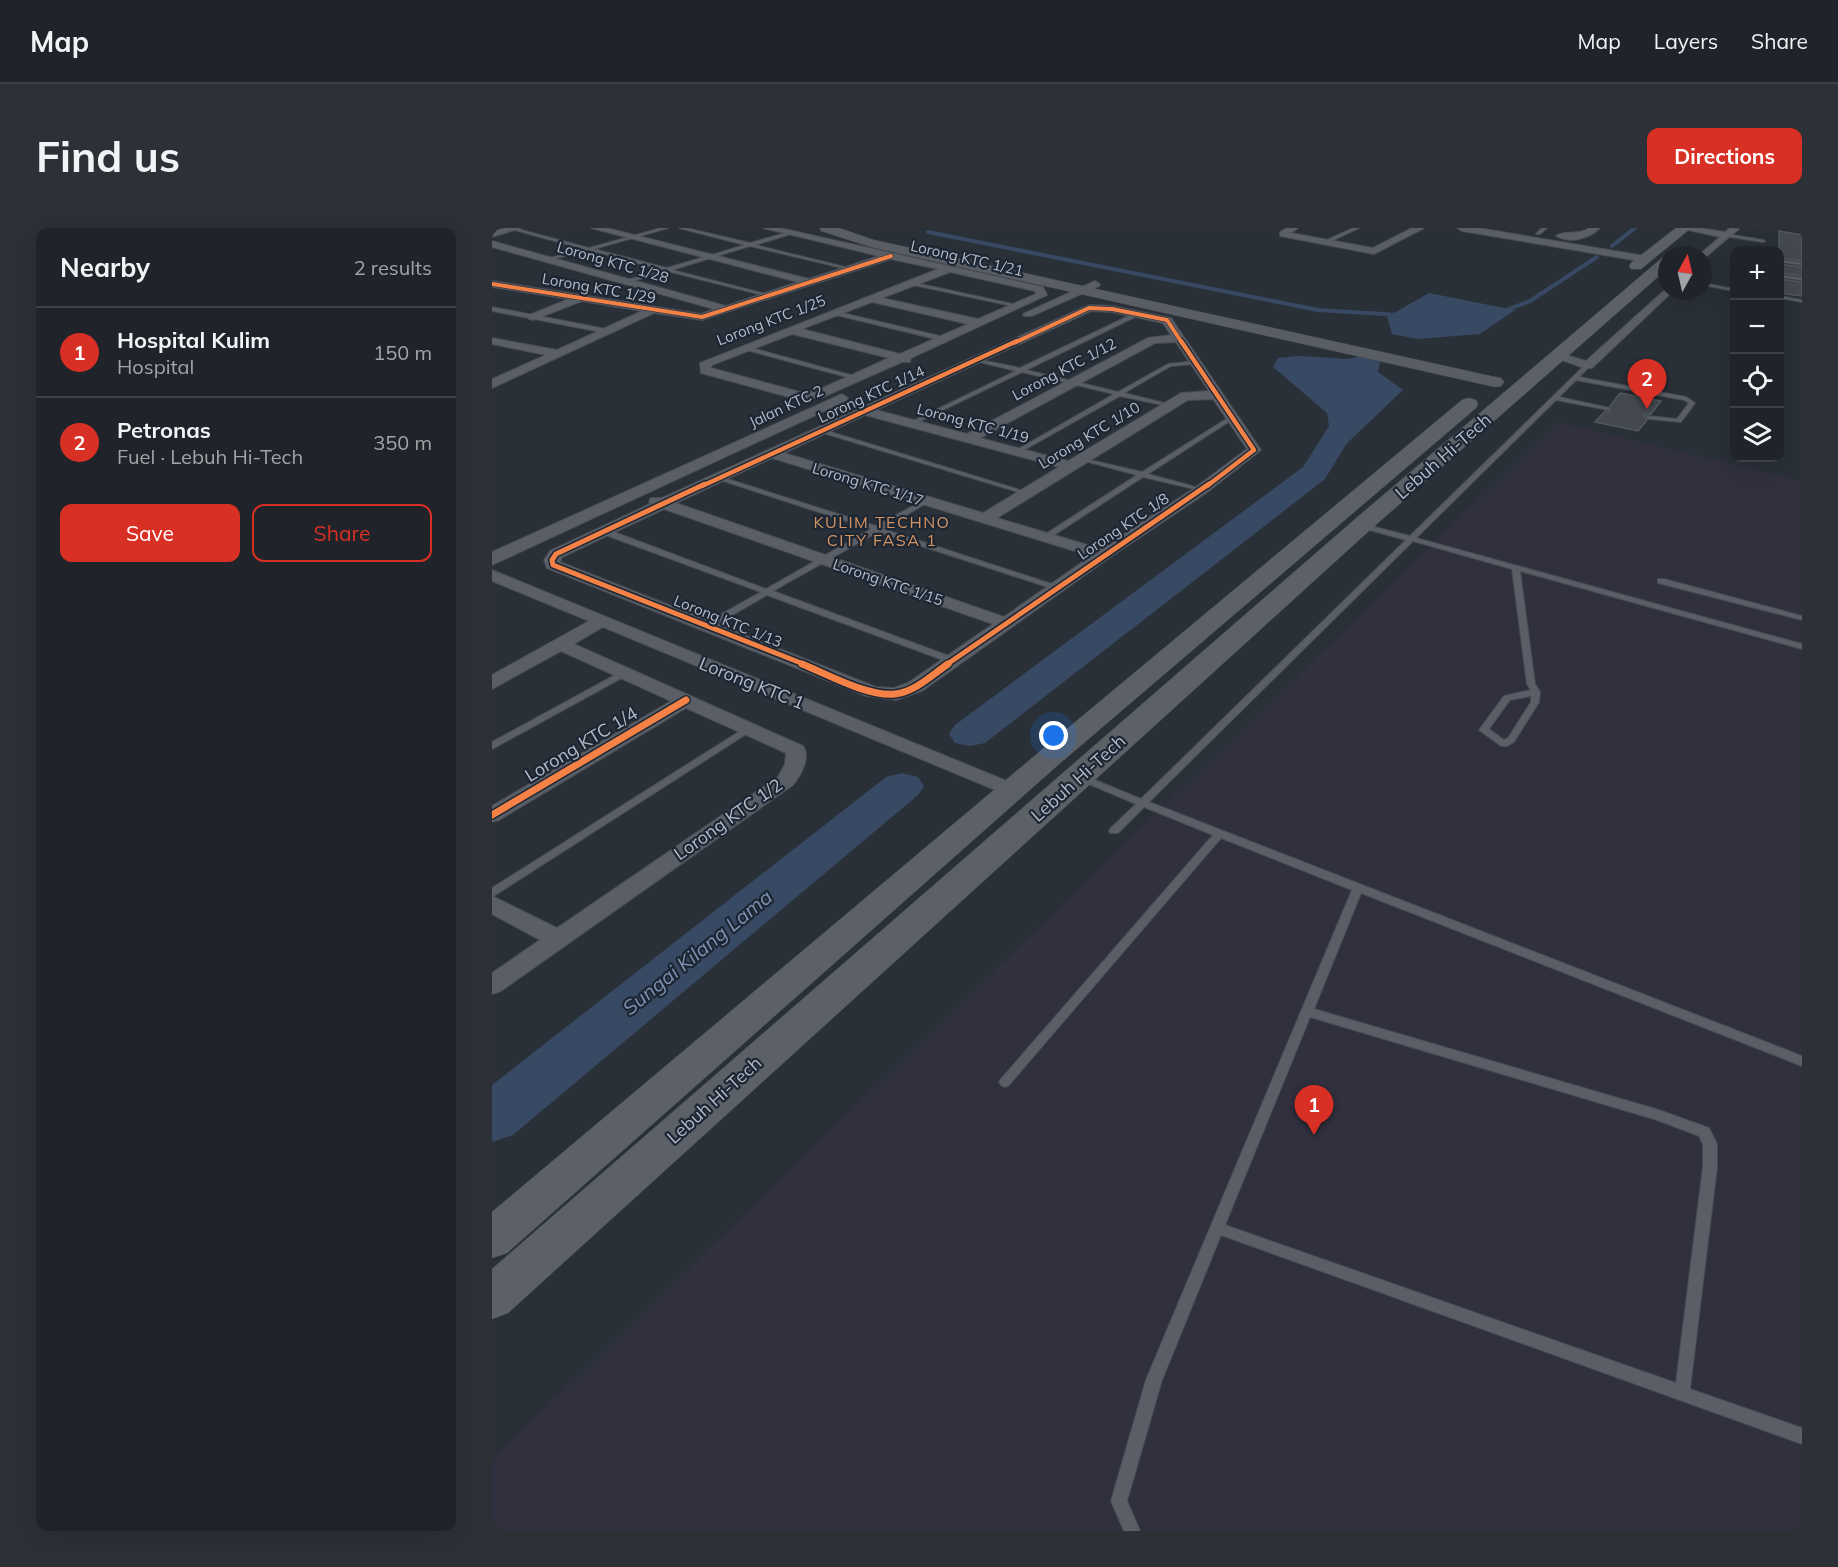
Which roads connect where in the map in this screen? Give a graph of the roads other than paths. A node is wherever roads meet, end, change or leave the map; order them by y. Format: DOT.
graph roads {
  1 [pos="513,228"];
  2 [pos="596,228"];
  3 [pos="666,228"];
  4 [pos="681,228"];
  5 [pos="768,228"];
  6 [pos="826,228"];
  7 [pos="855,228"];
  8 [pos="1293,228"];
  9 [pos="1357,228"];
  10 [pos="1419,228"];
  11 [pos="1462,228"];
  12 [pos="1511,228"];
  13 [pos="1595,228"];
  14 [pos="1735,228"];
  15 [pos="1486,230"];
  16 [pos="1541,230"];
  17 [pos="789,233"];
  18 [pos="492,234"];
  19 [pos="1726,235"];
  20 [pos="633,237"];
  21 [pos="1688,238"];
  22 [pos="1763,241"];
  23 [pos="1325,242"];
  24 [pos="492,244"];
  25 [pos="751,244"];
  26 [pos="1712,248"];
  27 [pos="589,249"];
  28 [pos="891,256"];
  29 [pos="710,257"];
  30 [pos="1645,259"];
  31 [pos="548,260"];
  32 [pos="1784,262"];
  33 [pos="1802,264"];
  34 [pos="851,269"];
  35 [pos="948,269"];
  36 [pos="1658,269"];
  37 [pos="667,270"];
  38 [pos="1784,277"];
  39 [pos="1802,279"];
  40 [pos="626,282"];
  41 [pos="810,282"];
  42 [pos="492,284"];
  43 [pos="911,284"];
  44 [pos="1712,285"];
  45 [pos="1089,287"];
  46 [pos="1730,287"];
  47 [pos="1608,289"];
  48 [pos="768,296"];
  49 [pos="579,298"];
  50 [pos="1784,298"];
  51 [pos="871,299"];
  52 [pos="1658,299"];
  53 [pos="1802,301"];
  54 [pos="1017,306"];
  55 [pos="492,309"];
  56 [pos="726,310"];
  57 [pos="650,311"];
  58 [pos="834,313"];
  59 [pos="1137,314"];
  60 [pos="533,317"];
  61 [pos="979,323"];
  62 [pos="790,330"];
  63 [pos="606,331"];
  64 [pos="1178,338"];
  65 [pos="944,339"];
  66 [pos="492,341"];
  67 [pos="745,348"];
  68 [pos="557,353"];
  69 [pos="1558,357"];
  70 [pos="902,358"];
  71 [pos="978,360"];
  72 [pos="1194,362"];
  73 [pos="921,363"];
  74 [pos="1588,365"];
  75 [pos="1021,370"];
  76 [pos="1501,377"];
  77 [pos="856,378"];
  78 [pos="1576,378"];
  79 [pos="1075,381"];
  80 [pos="492,384"];
  81 [pos="1120,393"];
  82 [pos="1216,395"];
  83 [pos="1556,398"];
  84 [pos="833,402"];
  85 [pos="1170,406"];
  86 [pos="1607,409"];
  87 [pos="867,411"];
  88 [pos="1649,417"];
  89 [pos="1231,418"];
  90 [pos="912,423"];
  91 [pos="822,432"];
  92 [pos="968,439"];
  93 [pos="1017,452"];
  94 [pos="772,454"];
  95 [pos="1083,459"];
  96 [pos="1070,466"];
  97 [pos="1144,474"];
  98 [pos="719,478"];
  99 [pos="1201,490"];
  100 [pos="1027,493"];
  101 [pos="634,494"];
  102 [pos="926,501"];
  103 [pos="663,503"];
  104 [pos="984,519"];
  105 [pos="1360,525"];
  106 [pos="880,529"];
  107 [pos="603,531"];
  108 [pos="1045,537"];
  109 [pos="1411,539"];
  110 [pos="1103,555"];
  111 [pos="492,560"];
  112 [pos="824,560"];
  113 [pos="1516,568"];
  114 [pos="492,575"];
  115 [pos="1661,581"];
  116 [pos="1057,587"];
  117 [pos="768,592"];
  118 [pos="1802,618"];
  119 [pos="602,621"];
  120 [pos="1005,623"];
  121 [pos="705,627"];
  122 [pos="561,645"];
  123 [pos="1802,647"];
  124 [pos="954,661"];
  125 [pos="626,672"];
  126 [pos="492,683"];
  127 [pos="1536,692"];
  128 [pos="686,700"];
  129 [pos="748,729"];
  130 [pos="492,746"];
  131 [pos="1079,777"];
  132 [pos="1012,790"];
  133 [pos="1143,802"];
  134 [pos="492,815"];
  135 [pos="1114,831"];
  136 [pos="1219,834"];
  137 [pos="1358,888"];
  138 [pos="492,893"];
  139 [pos="492,904"];
  140 [pos="556,938"];
  141 [pos="492,985"];
  142 [pos="1308,1012"];
  143 [pos="1802,1061"];
  144 [pos="1005,1082"];
  145 [pos="1217,1228"];
  146 [pos="492,1239"];
  147 [pos="492,1298"];
  148 [pos="1682,1393"];
  149 [pos="1802,1436"];
  150 [pos="1132,1531"];
  1 -- 18 [label="street"];
  1 -- 27 [label="lane"];
  2 -- 20 [label="street"];
  3 -- 20 [label="lane"];
  4 -- 25 [label="lane"];
  5 -- 17 [label="street, Lorong KTC 1/21"];
  6 -- 45 [label="street"];
  7 -- 45 [label="street"];
  8 -- 23 [label="street"];
  9 -- 23 [label="lane"];
  10 -- 23 [label="street"];
  11 -- 15 [label="street"];
  12 -- 16 [label="street"];
  13 -- 16 [label="street"];
  14 -- 19 [label="street"];
  15 -- 30 [label="street"];
  17 -- 25 [label="lane"];
  17 -- 28 [label="street, Lorong KTC 1/21"];
  19 -- 21 [label="street"];
  19 -- 22 [label="lane"];
  19 -- 26 [label="street"];
  20 -- 27 [label="lane"];
  20 -- 29 [label="street"];
  21 -- 30 [label="main road"];
  24 -- 31 [label="street, Lorong KTC 1/28"];
  25 -- 29 [label="lane"];
  25 -- 34 [label="lane"];
  27 -- 31 [label="lane"];
  27 -- 37 [label="lane"];
  28 -- 34 [label="street"];
  28 -- 35 [label="street, Lorong KTC 1/21"];
  29 -- 37 [label="lane"];
  29 -- 41 [label="street"];
  30 -- 47 [label="main road"];
  31 -- 40 [label="street, Lorong KTC 1/28"];
  32 -- 33 [label="lane"];
  34 -- 41 [label="street"];
  35 -- 43 [label="street, Lorong KTC 1/25"];
  35 -- 54 [label="street, Lorong KTC 1/21"];
  36 -- 69 [label="main road, Lebuh Hi-Tech"];
  37 -- 40 [label="lane"];
  37 -- 48 [label="lane"];
  38 -- 39 [label="lane"];
  40 -- 56 [label="street, Lorong KTC 1/28"];
  41 -- 48 [label="street"];
  42 -- 49 [label="street, Lorong KTC 1/29"];
  43 -- 51 [label="street, Lorong KTC 1/25"];
  43 -- 54 [label="lane"];
  44 -- 46 [label="lane"];
  45 -- 73 [label="street, Jalan KTC 2"];
  45 -- 76 [label="street"];
  48 -- 56 [label="street"];
  49 -- 57 [label="street, Lorong KTC 1/29"];
  49 -- 60 [label="street"];
  50 -- 53 [label="lane"];
  51 -- 58 [label="street, Lorong KTC 1/25"];
  51 -- 61 [label="street"];
  52 -- 74 [label="street"];
  54 -- 61 [label="street, Lorong KTC 1/21"];
  55 -- 60 [label="lane"];
  56 -- 57 [label="street, Lorong KTC 1/29"];
  57 -- 63 [label="street"];
  58 -- 62 [label="street, Lorong KTC 1/25"];
  58 -- 65 [label="lane"];
  59 -- 64 [label="street"];
  59 -- 71 [label="street, Lorong KTC 1/14"];
  59 -- 75 [label="lane"];
  60 -- 63 [label="lane"];
  61 -- 65 [label="street, Lorong KTC 1/21"];
  62 -- 67 [label="street, Lorong KTC 1/25"];
  62 -- 70 [label="street"];
  63 -- 68 [label="street"];
  64 -- 72 [label="street"];
  64 -- 79 [label="street, Lorong KTC 1/12"];
  65 -- 70 [label="street, Lorong KTC 1/21"];
  66 -- 68 [label="street"];
  67 -- 77 [label="lane"];
  67 -- 77 [label="street, Lorong KTC 1/25"];
  68 -- 80 [label="street"];
  69 -- 74 [label="street"];
  69 -- 105 [label="main road, Lebuh Hi-Tech"];
  70 -- 73 [label="street"];
  70 -- 77 [label="street, Lorong KTC 1/25"];
  71 -- 75 [label="lane"];
  71 -- 87 [label="street, Lorong KTC 1/14"];
  72 -- 81 [label="lane"];
  72 -- 82 [label="street"];
  73 -- 84 [label="street, Jalan KTC 2"];
  74 -- 78 [label="lane"];
  75 -- 79 [label="lane"];
  75 -- 90 [label="lane"];
  76 -- 105 [label="main road, Lebuh Hi-Tech"];
  78 -- 83 [label="lane"];
  78 -- 88 [label="lane"];
  79 -- 81 [label="lane"];
  79 -- 92 [label="street, Lorong KTC 1/12"];
  81 -- 85 [label="lane"];
  81 -- 93 [label="lane"];
  82 -- 85 [label="street, Lorong KTC 1/10"];
  82 -- 89 [label="street"];
  83 -- 86 [label="lane"];
  83 -- 109 [label="lane"];
  84 -- 87 [label="street, Lorong KTC 1/19"];
  84 -- 101 [label="street, Jalan KTC 2"];
  85 -- 95 [label="street, Lorong KTC 1/10"];
  87 -- 90 [label="street, Lorong KTC 1/19"];
  87 -- 91 [label="street, Lorong KTC 1/14"];
  89 -- 97 [label="lane"];
  89 -- 99 [label="street, Lorong KTC 1/8"];
  90 -- 92 [label="street, Lorong KTC 1/19"];
  91 -- 94 [label="street, Lorong KTC 1/14"];
  91 -- 100 [label="lane"];
  92 -- 93 [label="street, Lorong KTC 1/19"];
  93 -- 96 [label="street, Lorong KTC 1/19"];
  94 -- 98 [label="street, Lorong KTC 1/14"];
  94 -- 102 [label="street, Lorong KTC 1/17"];
  95 -- 96 [label="street, Lorong KTC 1/10"];
  95 -- 97 [label="lane"];
  96 -- 100 [label="street, Lorong KTC 1/10"];
  97 -- 99 [label="lane"];
  97 -- 108 [label="lane"];
  98 -- 103 [label="street, Lorong KTC 1/14"];
  98 -- 106 [label="lane"];
  99 -- 110 [label="street, Lorong KTC 1/8"];
  100 -- 104 [label="street, Lorong KTC 1/10"];
  101 -- 103 [label="street, Lorong KTC 1/15"];
  101 -- 111 [label="street, Jalan KTC 2"];
  102 -- 104 [label="street, Lorong KTC 1/17"];
  102 -- 106 [label="lane"];
  103 -- 107 [label="street, Lorong KTC 1/13"];
  103 -- 112 [label="street, Lorong KTC 1/15"];
  104 -- 108 [label="street, Lorong KTC 1/17"];
  105 -- 109 [label="lane"];
  105 -- 131 [label="main road, Lebuh Hi-Tech"];
  105 -- 132 [label="main road, Lebuh Hi-Tech"];
  106 -- 112 [label="lane"];
  106 -- 116 [label="lane"];
  107 -- 117 [label="lane"];
  107 -- 121 [label="street, Lorong KTC 1/13"];
  108 -- 110 [label="street, Lorong KTC 1/17"];
  109 -- 113 [label="lane"];
  109 -- 133 [label="lane"];
  110 -- 116 [label="street, Lorong KTC 1/8"];
  112 -- 117 [label="lane"];
  112 -- 120 [label="street, Lorong KTC 1/15"];
  113 -- 123 [label="lane"];
  113 -- 127 [label="lane"];
  114 -- 119 [label="street, Lorong KTC 1"];
  115 -- 118 [label="lane"];
  116 -- 120 [label="street, Lorong KTC 1/8"];
  117 -- 121 [label="lane"];
  117 -- 124 [label="lane"];
  119 -- 122 [label="street"];
  119 -- 132 [label="street, Lorong KTC 1"];
  120 -- 124 [label="street, Lorong KTC 1/13"];
  121 -- 124 [label="street, Lorong KTC 1/13"];
  122 -- 125 [label="street, Lorong KTC 1/2"];
  122 -- 126 [label="street"];
  125 -- 128 [label="street, Lorong KTC 1/2"];
  125 -- 130 [label="lane"];
  127 -- 127 [label="lane"];
  128 -- 129 [label="street, Lorong KTC 1/2"];
  128 -- 134 [label="street, Lorong KTC 1/4"];
  129 -- 138 [label="lane"];
  129 -- 140 [label="street, Lorong KTC 1/2"];
  131 -- 133 [label="lane"];
  131 -- 147 [label="main road, Lebuh Hi-Tech"];
  132 -- 146 [label="main road, Lebuh Hi-Tech"];
  133 -- 135 [label="lane"];
  133 -- 136 [label="lane"];
  136 -- 137 [label="lane"];
  136 -- 144 [label="lane"];
  137 -- 142 [label="lane"];
  137 -- 143 [label="lane"];
  139 -- 140 [label="street"];
  140 -- 141 [label="street, Lorong KTC 1/2"];
  142 -- 145 [label="lane"];
  142 -- 148 [label="lane"];
  145 -- 148 [label="lane"];
  145 -- 150 [label="lane"];
  148 -- 149 [label="lane"];
}
